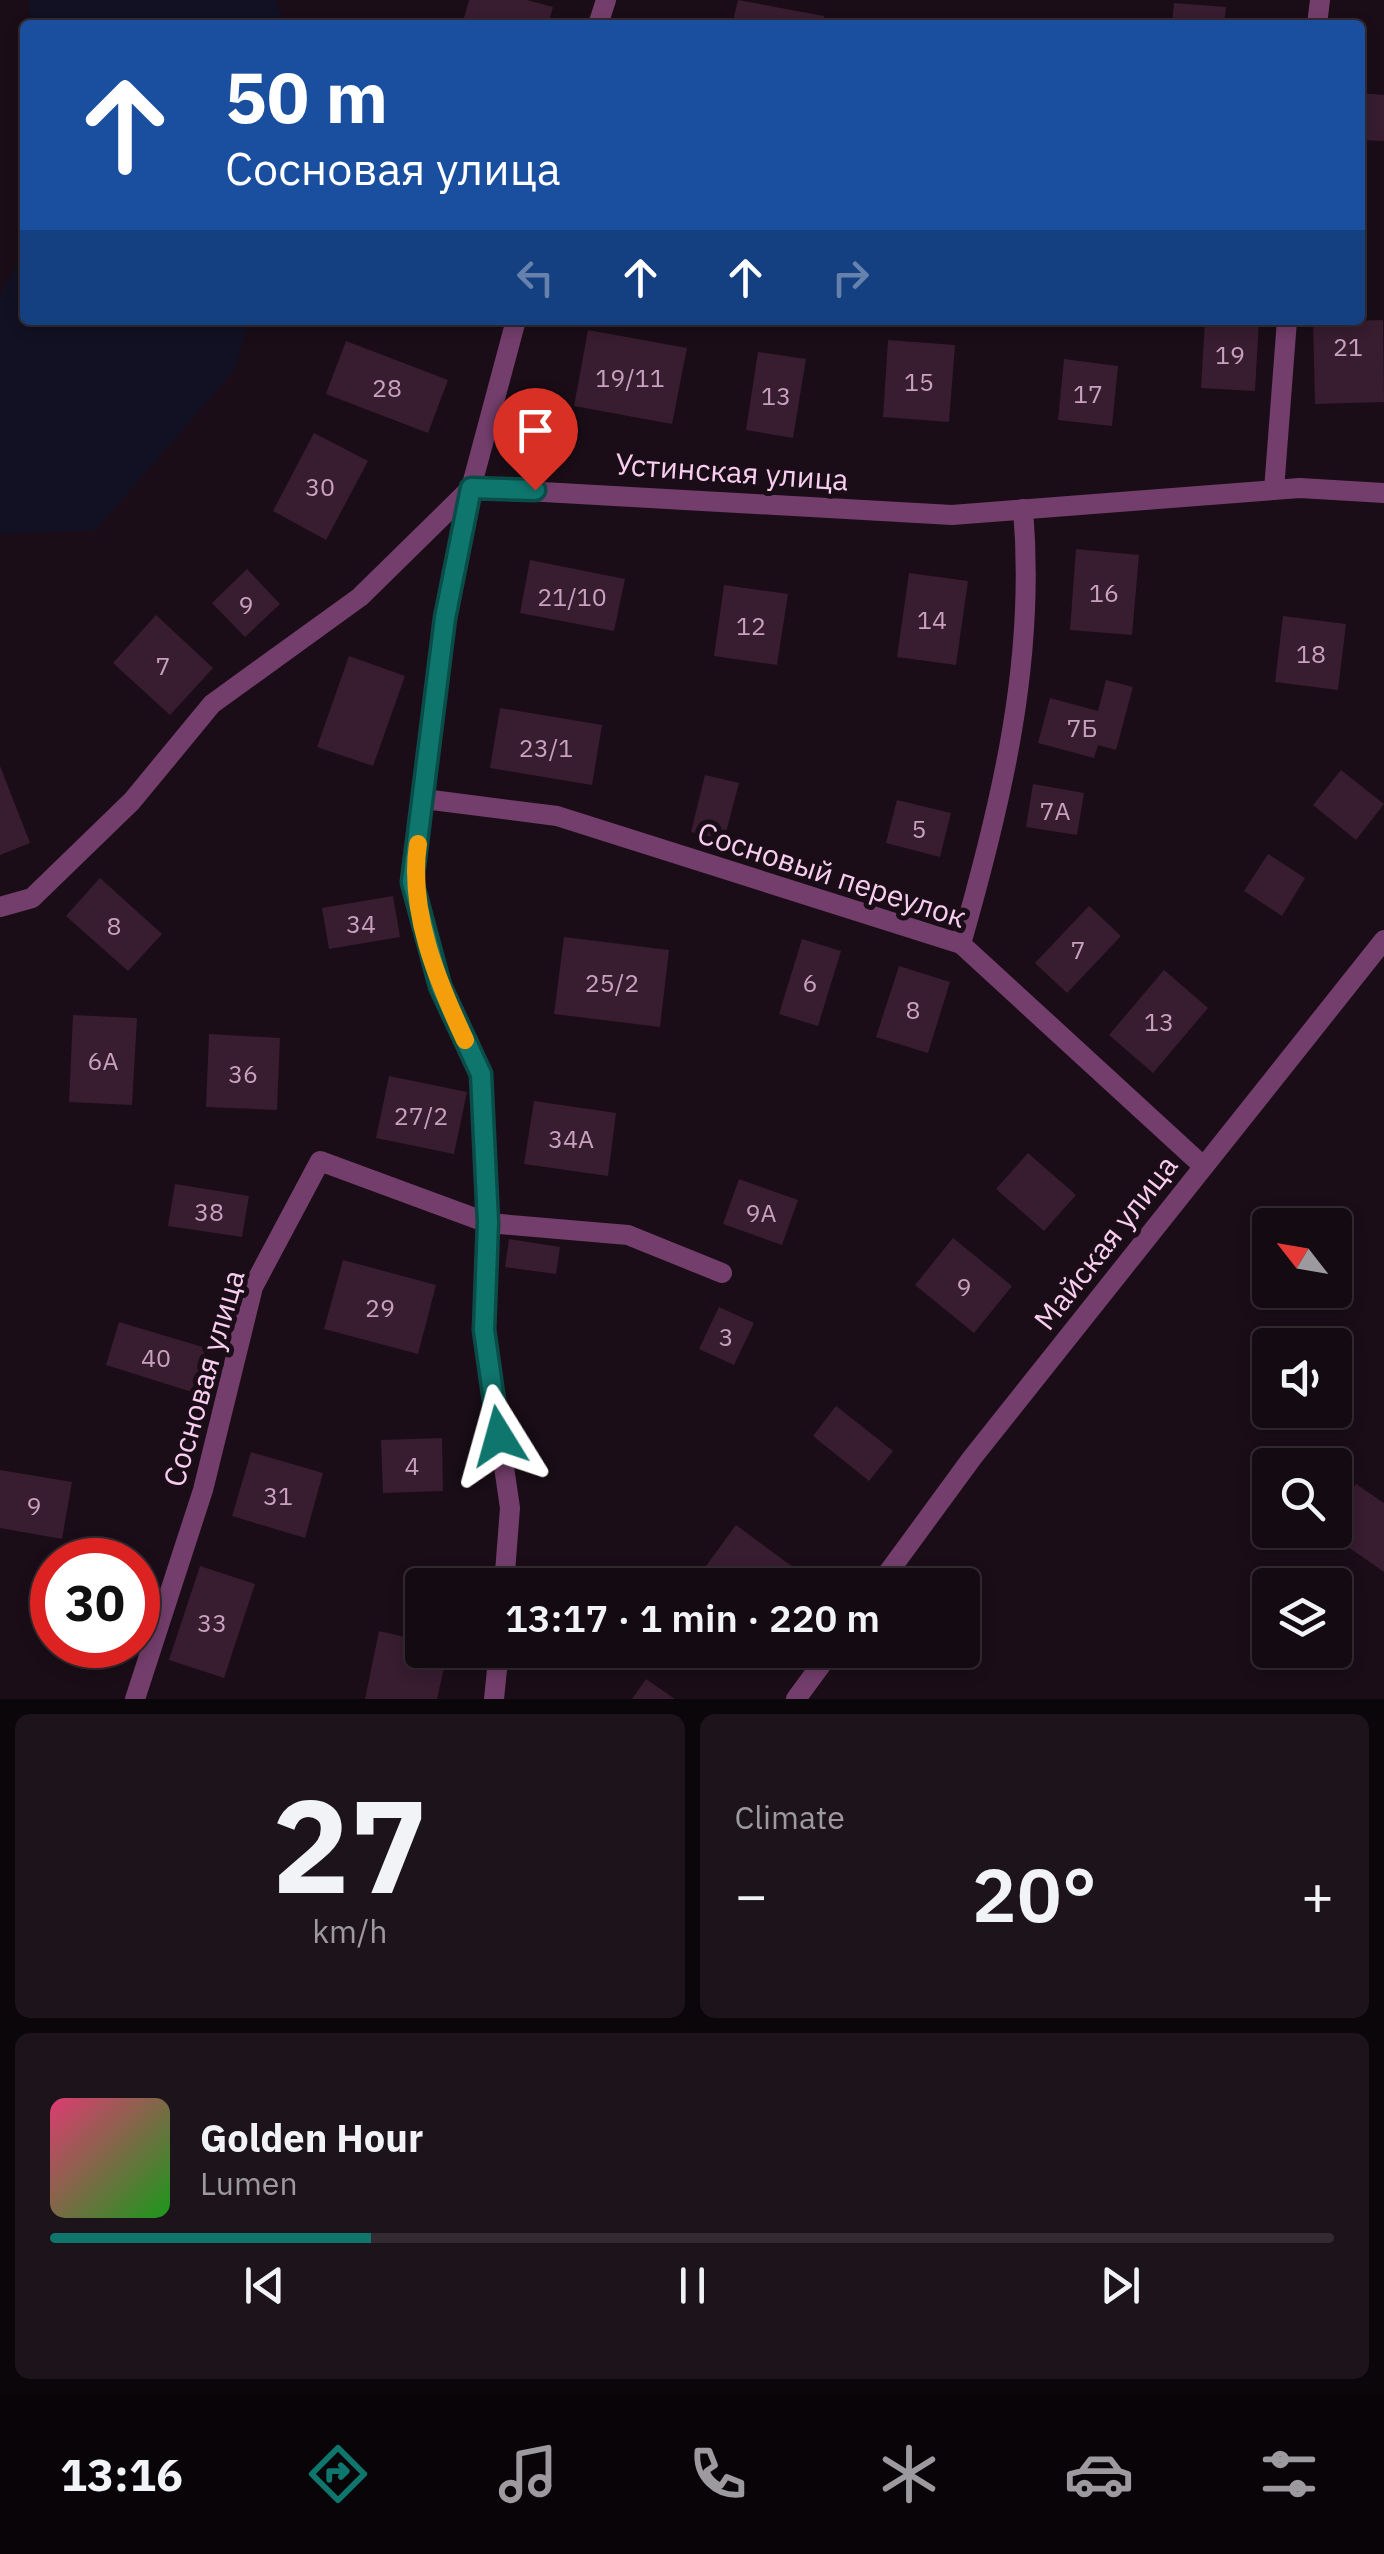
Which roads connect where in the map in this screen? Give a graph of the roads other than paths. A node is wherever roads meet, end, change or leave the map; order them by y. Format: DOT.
graph roads {
  1 [pos="515,325"];
  2 [pos="1287,325"];
  3 [pos="471,488"];
  4 [pos="1274,490"];
  5 [pos="1384,493"];
  6 [pos="1023,510"];
  7 [pos="424,800"];
  8 [pos="0,907"];
  9 [pos="1384,940"];
  10 [pos="961,944"];
  11 [pos="1203,1166"];
  12 [pos="488,1223"];
  13 [pos="722,1273"];
  14 [pos="505,1568"];
  15 [pos="891,1568"];
  16 [pos="497,1668"];
  17 [pos="819,1668"];
  18 [pos="135,1699"];
  19 [pos="494,1699"];
  20 [pos="796,1699"];
  1 -- 3 [label="street"];
  2 -- 4 [label="street"];
  3 -- 6 [label="street, Устинская улица"];
  3 -- 7 [label="street"];
  3 -- 8 [label="street"];
  4 -- 5 [label="street, Устинская улица"];
  4 -- 6 [label="street, Устинская улица"];
  6 -- 10 [label="street"];
  7 -- 10 [label="street, Сосновый переулок"];
  7 -- 12 [label="street"];
  9 -- 11 [label="street, Майская улица"];
  10 -- 11 [label="street, Сосновый переулок"];
  11 -- 15 [label="street, Майская улица"];
  12 -- 13 [label="street"];
  12 -- 14 [label="street"];
  12 -- 18 [label="street, Сосновая улица"];
  16 -- 19 [label="street"];
  17 -- 20 [label="street"];
}
